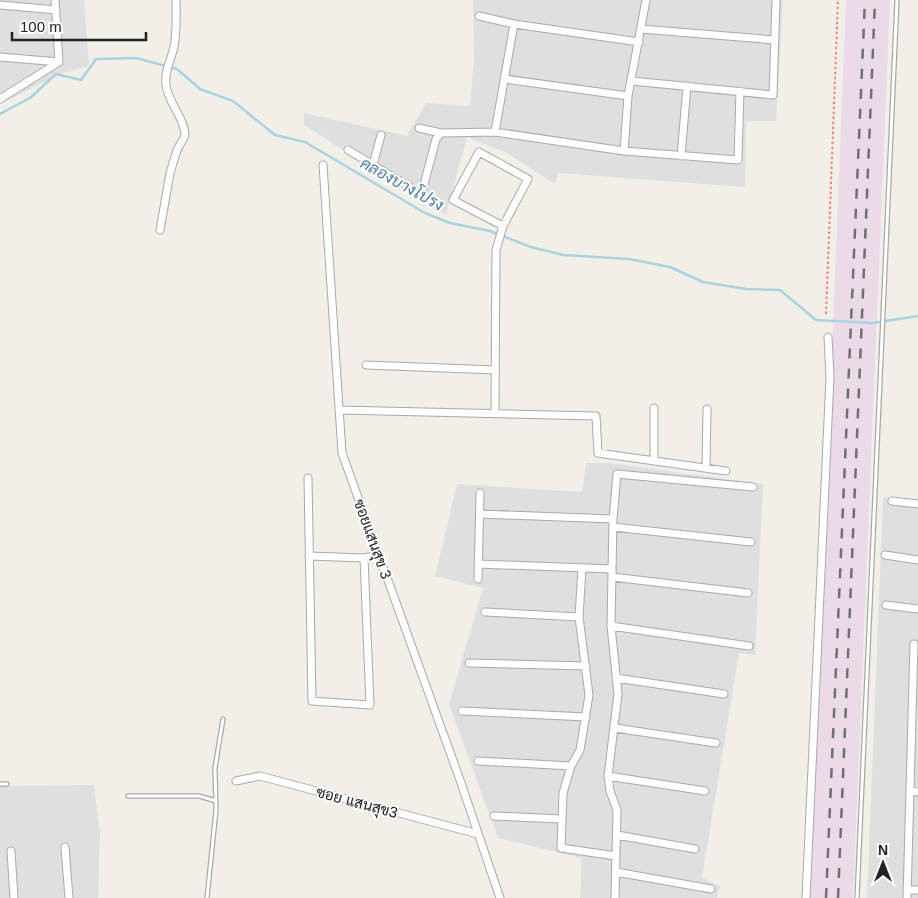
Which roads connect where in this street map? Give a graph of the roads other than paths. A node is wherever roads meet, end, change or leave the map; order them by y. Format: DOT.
graph roads {
  1 [pos="55,0"];
  2 [pos="176,0"];
  3 [pos="646,0"];
  4 [pos="776,0"];
  5 [pos="897,0"];
  6 [pos="0,5"];
  7 [pos="56,10"];
  8 [pos="479,16"];
  9 [pos="514,24"];
  10 [pos="641,29"];
  11 [pos="775,40"];
  12 [pos="639,42"];
  13 [pos="0,57"];
  14 [pos="59,62"];
  15 [pos="505,79"];
  16 [pos="632,81"];
  17 [pos="687,86"];
  18 [pos="740,91"];
  19 [pos="628,96"];
  20 [pos="0,99"];
  21 [pos="419,128"];
  22 [pos="495,132"];
  23 [pos="441,133"];
  24 [pos="381,135"];
  25 [pos="348,150"];
  26 [pos="624,151"];
  27 [pos="681,156"];
  28 [pos="323,165"];
  29 [pos="373,165"];
  30 [pos="502,228"];
  31 [pos="160,230"];
  32 [pos="828,337"];
  33 [pos="366,364"];
  34 [pos="495,370"];
  35 [pos="654,408"];
  36 [pos="339,410"];
  37 [pos="706,410"];
  38 [pos="495,414"];
  39 [pos="654,461"];
  40 [pos="706,468"];
  41 [pos="726,471"];
  42 [pos="308,478"];
  43 [pos="753,487"];
  44 [pos="480,494"];
  45 [pos="892,501"];
  46 [pos="918,504"];
  47 [pos="480,514"];
  48 [pos="613,523"];
  49 [pos="752,542"];
  50 [pos="379,555"];
  51 [pos="885,555"];
  52 [pos="309,556"];
  53 [pos="364,558"];
  54 [pos="918,560"];
  55 [pos="478,564"];
  56 [pos="582,568"];
  57 [pos="612,569"];
  58 [pos="612,577"];
  59 [pos="478,580"];
  60 [pos="748,593"];
  61 [pos="886,605"];
  62 [pos="918,609"];
  63 [pos="485,612"];
  64 [pos="579,617"];
  65 [pos="611,626"];
  66 [pos="914,644"];
  67 [pos="749,646"];
  68 [pos="469,663"];
  69 [pos="586,666"];
  70 [pos="916,667"];
  71 [pos="616,678"];
  72 [pos="724,694"];
  73 [pos="462,711"];
  74 [pos="586,717"];
  75 [pos="223,719"];
  76 [pos="615,728"];
  77 [pos="915,730"];
  78 [pos="716,743"];
  79 [pos="478,761"];
  80 [pos="571,766"];
  81 [pos="608,776"];
  82 [pos="236,781"];
  83 [pos="0,784"];
  84 [pos="7,784"];
  85 [pos="705,791"];
  86 [pos="910,791"];
  87 [pos="918,792"];
  88 [pos="128,796"];
  89 [pos="216,801"];
  90 [pos="494,816"];
  91 [pos="560,819"];
  92 [pos="478,834"];
  93 [pos="617,835"];
  94 [pos="65,847"];
  95 [pos="695,849"];
  96 [pos="11,851"];
  97 [pos="616,856"];
  98 [pos="616,872"];
  99 [pos="711,889"];
  100 [pos="918,890"];
  101 [pos="907,894"];
  102 [pos="14,898"];
  103 [pos="69,898"];
  104 [pos="207,898"];
  105 [pos="500,898"];
  106 [pos="615,898"];
  107 [pos="806,898"];
  108 [pos="856,898"];
  1 -- 7 [label="street"];
  2 -- 31 [label="street"];
  3 -- 10 [label="street"];
  4 -- 11 [label="street"];
  5 -- 108 [label="lane"];
  6 -- 7 [label="street"];
  7 -- 14 [label="street"];
  8 -- 9 [label="street"];
  9 -- 12 [label="street"];
  9 -- 15 [label="street"];
  10 -- 11 [label="street"];
  10 -- 12 [label="street"];
  11 -- 18 [label="street"];
  12 -- 16 [label="street"];
  13 -- 14 [label="street"];
  14 -- 20 [label="street"];
  15 -- 19 [label="street"];
  15 -- 22 [label="street"];
  16 -- 17 [label="street"];
  16 -- 19 [label="street"];
  17 -- 18 [label="street"];
  17 -- 27 [label="street"];
  18 -- 27 [label="street"];
  19 -- 26 [label="street"];
  21 -- 23 [label="street"];
  22 -- 23 [label="street"];
  22 -- 26 [label="street"];
  23 -- 29 [label="street"];
  24 -- 29 [label="street"];
  25 -- 29 [label="street"];
  26 -- 27 [label="street"];
  28 -- 36 [label="street, ซอยแสนสุข 3"];
  30 -- 30 [label="street"];
  30 -- 34 [label="street"];
  32 -- 107 [label="street"];
  33 -- 34 [label="street"];
  34 -- 38 [label="street"];
  35 -- 39 [label="street"];
  36 -- 38 [label="street"];
  36 -- 50 [label="street, ซอยแสนสุข 3"];
  37 -- 40 [label="street"];
  38 -- 39 [label="street"];
  39 -- 40 [label="street"];
  40 -- 41 [label="street"];
  42 -- 52 [label="street"];
  43 -- 48 [label="street"];
  44 -- 47 [label="street"];
  45 -- 46 [label="street"];
  47 -- 48 [label="street"];
  47 -- 55 [label="street"];
  48 -- 49 [label="street"];
  48 -- 57 [label="street"];
  50 -- 53 [label="street"];
  50 -- 92 [label="street, ซอยแสนสุข 3"];
  51 -- 54 [label="street"];
  52 -- 53 [label="street"];
  52 -- 53 [label="street"];
  55 -- 56 [label="street"];
  55 -- 59 [label="street"];
  56 -- 57 [label="street"];
  56 -- 64 [label="street"];
  57 -- 58 [label="street"];
  58 -- 60 [label="street"];
  58 -- 65 [label="street"];
  61 -- 62 [label="street"];
  63 -- 64 [label="street"];
  64 -- 69 [label="street"];
  65 -- 67 [label="street"];
  65 -- 71 [label="street"];
  66 -- 70 [label="street"];
  68 -- 69 [label="street"];
  69 -- 74 [label="street"];
  70 -- 77 [label="street"];
  71 -- 72 [label="street"];
  71 -- 76 [label="street"];
  73 -- 74 [label="street"];
  74 -- 80 [label="street"];
  75 -- 89 [label="lane"];
  76 -- 78 [label="street"];
  76 -- 81 [label="street"];
  77 -- 86 [label="street"];
  79 -- 80 [label="street"];
  80 -- 91 [label="street"];
  81 -- 85 [label="street"];
  81 -- 93 [label="street"];
  82 -- 92 [label="street, ซอย แสนสุข3"];
  83 -- 84 [label="lane"];
  86 -- 87 [label="street"];
  86 -- 101 [label="street"];
  88 -- 89 [label="lane"];
  89 -- 104 [label="lane"];
  90 -- 91 [label="street"];
  91 -- 97 [label="street"];
  92 -- 105 [label="street, ซอยแสนสุข 3"];
  93 -- 95 [label="street"];
  93 -- 97 [label="street"];
  94 -- 103 [label="street"];
  96 -- 102 [label="street"];
  97 -- 98 [label="street"];
  98 -- 99 [label="street"];
  98 -- 106 [label="street"];
  100 -- 101 [label="street"];
}
